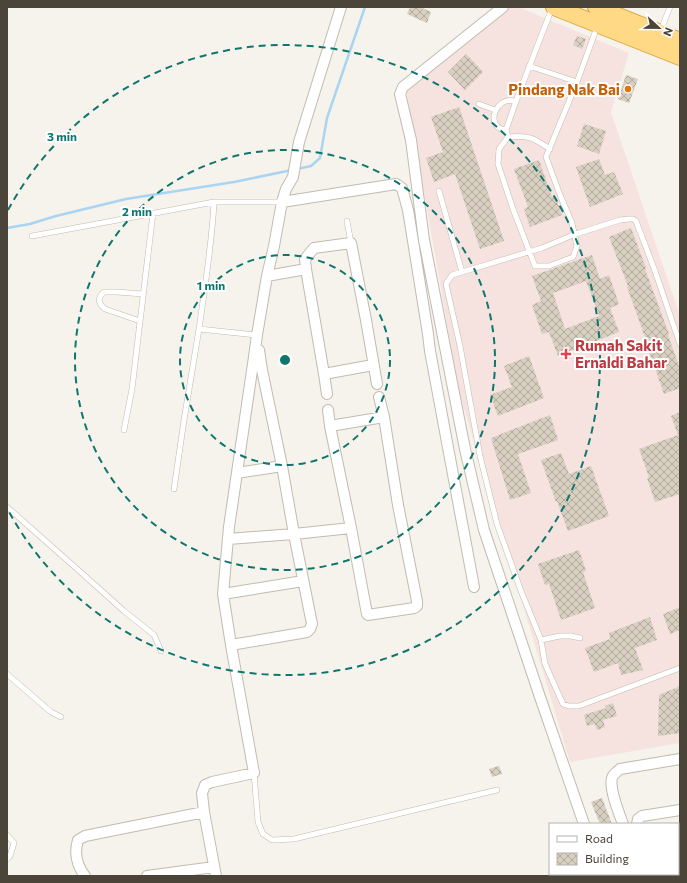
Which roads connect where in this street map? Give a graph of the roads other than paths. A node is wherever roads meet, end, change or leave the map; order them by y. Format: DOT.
graph roads {
  1 [pos="341,7"];
  2 [pos="503,7"];
  3 [pos="553,7"];
  4 [pos="596,7"];
  5 [pos="670,7"];
  6 [pos="598,24"];
  7 [pos="660,33"];
  8 [pos="680,41"];
  9 [pos="680,57"];
  10 [pos="530,66"];
  11 [pos="577,82"];
  12 [pos="516,101"];
  13 [pos="479,104"];
  14 [pos="495,110"];
  15 [pos="506,130"];
  16 [pos="508,137"];
  17 [pos="550,149"];
  18 [pos="439,191"];
  19 [pos="214,202"];
  20 [pos="282,202"];
  21 [pos="153,213"];
  22 [pos="347,221"];
  23 [pos="574,234"];
  24 [pos="32,236"];
  25 [pos="351,243"];
  26 [pos="529,251"];
  27 [pos="306,269"];
  28 [pos="462,272"];
  29 [pos="267,276"];
  30 [pos="143,294"];
  31 [pos="140,321"];
  32 [pos="199,329"];
  33 [pos="257,335"];
  34 [pos="680,344"];
  35 [pos="374,365"];
  36 [pos="324,374"];
  37 [pos="377,384"];
  38 [pos="327,394"];
  39 [pos="379,397"];
  40 [pos="328,410"];
  41 [pos="384,417"];
  42 [pos="330,426"];
  43 [pos="124,430"];
  44 [pos="282,466"];
  45 [pos="237,473"];
  46 [pos="174,489"];
  47 [pos="7,507"];
  48 [pos="350,528"];
  49 [pos="294,534"];
  50 [pos="228,539"];
  51 [pos="303,581"];
  52 [pos="474,587"];
  53 [pos="223,594"];
  54 [pos="580,638"];
  55 [pos="541,640"];
  56 [pos="230,644"];
  57 [pos="161,651"];
  58 [pos="680,668"];
  59 [pos="7,674"];
  60 [pos="61,717"];
  61 [pos="680,759"];
  62 [pos="254,773"];
  63 [pos="497,790"];
  64 [pos="680,810"];
  65 [pos="204,812"];
  66 [pos="584,823"];
  67 [pos="623,823"];
  68 [pos="637,823"];
  69 [pos="7,835"];
  70 [pos="7,859"];
  71 [pos="215,871"];
  72 [pos="85,876"];
  73 [pos="147,876"];
  1 -- 20 [label="street"];
  2 -- 66 [label="street"];
  3 -- 6 [label="highway"];
  3 -- 10 [label="lane"];
  4 -- 7 [label="highway"];
  5 -- 7 [label="lane"];
  6 -- 9 [label="highway"];
  6 -- 11 [label="lane"];
  7 -- 8 [label="highway"];
  10 -- 11 [label="lane"];
  10 -- 12 [label="lane"];
  11 -- 17 [label="lane"];
  12 -- 14 [label="lane"];
  12 -- 15 [label="lane"];
  13 -- 14 [label="lane"];
  14 -- 15 [label="lane"];
  15 -- 16 [label="lane"];
  16 -- 17 [label="lane"];
  16 -- 26 [label="lane"];
  17 -- 23 [label="lane"];
  18 -- 28 [label="lane"];
  19 -- 20 [label="lane"];
  19 -- 21 [label="lane"];
  19 -- 32 [label="lane"];
  20 -- 29 [label="street"];
  20 -- 52 [label="street"];
  21 -- 24 [label="lane"];
  21 -- 30 [label="lane"];
  22 -- 25 [label="lane"];
  23 -- 26 [label="lane"];
  23 -- 26 [label="lane"];
  23 -- 34 [label="lane"];
  25 -- 27 [label="street"];
  25 -- 35 [label="street"];
  26 -- 28 [label="lane"];
  27 -- 29 [label="street"];
  27 -- 36 [label="street"];
  28 -- 55 [label="lane"];
  29 -- 33 [label="street"];
  30 -- 31 [label="lane"];
  30 -- 31 [label="lane"];
  31 -- 43 [label="lane"];
  32 -- 33 [label="lane"];
  32 -- 46 [label="lane"];
  33 -- 44 [label="street"];
  33 -- 45 [label="street"];
  35 -- 36 [label="street"];
  35 -- 37 [label="street"];
  36 -- 38 [label="street"];
  39 -- 41 [label="street"];
  40 -- 42 [label="street"];
  41 -- 42 [label="street"];
  41 -- 48 [label="street"];
  42 -- 48 [label="street"];
  44 -- 45 [label="street"];
  44 -- 49 [label="street"];
  45 -- 50 [label="street"];
  47 -- 57 [label="lane"];
  48 -- 49 [label="street"];
  49 -- 50 [label="street"];
  49 -- 51 [label="street"];
  50 -- 53 [label="street"];
  51 -- 53 [label="street"];
  51 -- 56 [label="street"];
  53 -- 56 [label="street"];
  54 -- 55 [label="lane"];
  55 -- 58 [label="lane"];
  56 -- 62 [label="street"];
  59 -- 60 [label="lane"];
  61 -- 67 [label="street"];
  62 -- 63 [label="lane"];
  62 -- 65 [label="street"];
  64 -- 68 [label="street"];
  65 -- 71 [label="street"];
  65 -- 72 [label="street"];
  69 -- 70 [label="lane"];
  71 -- 73 [label="street"];
}
